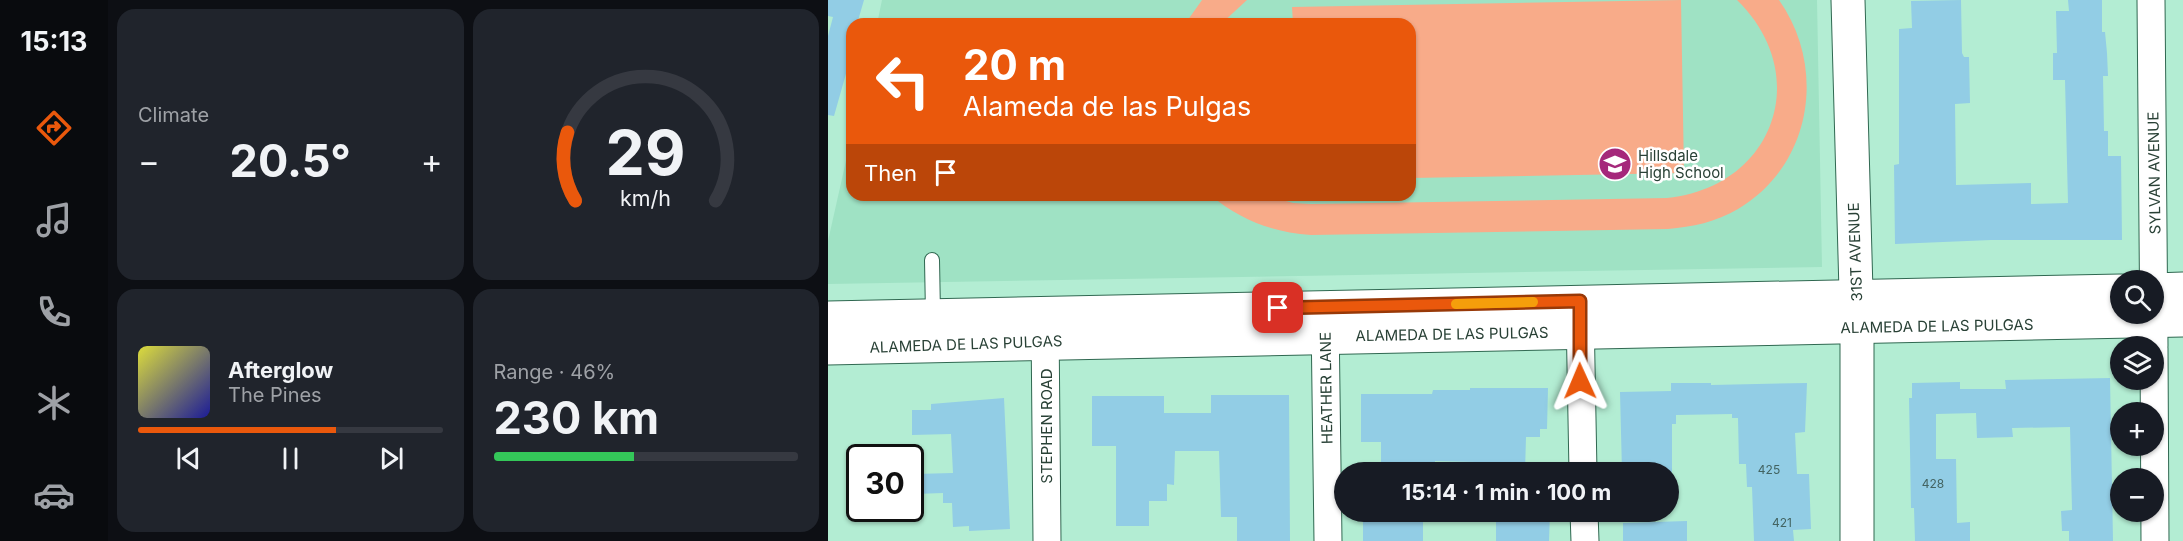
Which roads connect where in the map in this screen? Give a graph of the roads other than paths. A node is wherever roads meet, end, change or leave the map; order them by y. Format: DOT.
graph roads {
  1 [pos="1848,0"];
  2 [pos="2151,0"];
  3 [pos="932,260"];
  4 [pos="2160,270"];
  5 [pos="2110,292"];
  6 [pos="1856,312"];
  7 [pos="933,314"];
  8 [pos="2110,314"];
  9 [pos="1580,316"];
  10 [pos="828,318"];
  11 [pos="1325,322"];
  12 [pos="2162,324"];
  13 [pos="1045,327"];
  14 [pos="828,348"];
  15 [pos="1583,462"];
  16 [pos="1584,522"];
  17 [pos="1047,541"];
  18 [pos="1328,541"];
  19 [pos="1585,541"];
  20 [pos="1857,541"];
  21 [pos="2155,541"];
  1 -- 6 [label="main road, 31ST AVENUE"];
  2 -- 4 [label="street, SYLVAN AVENUE"];
  3 -- 7 [label="lane"];
  5 -- 6 [label="main road, ALAMEDA DE LAS PULGAS"];
  6 -- 8 [label="main road, ALAMEDA DE LAS PULGAS"];
  6 -- 9 [label="main road, ALAMEDA DE LAS PULGAS"];
  6 -- 20 [label="main road, 31ST AVENUE"];
  7 -- 10 [label="main road, ALAMEDA DE LAS PULGAS"];
  7 -- 13 [label="main road, ALAMEDA DE LAS PULGAS"];
  9 -- 11 [label="main road, ALAMEDA DE LAS PULGAS"];
  9 -- 15 [label="street"];
  11 -- 13 [label="main road, ALAMEDA DE LAS PULGAS"];
  11 -- 18 [label="street, HEATHER LANE"];
  12 -- 21 [label="street, SYLVAN AVENUE"];
  13 -- 14 [label="main road, ALAMEDA DE LAS PULGAS"];
  13 -- 17 [label="street, STEPHEN ROAD"];
  16 -- 19 [label="street"];
}
